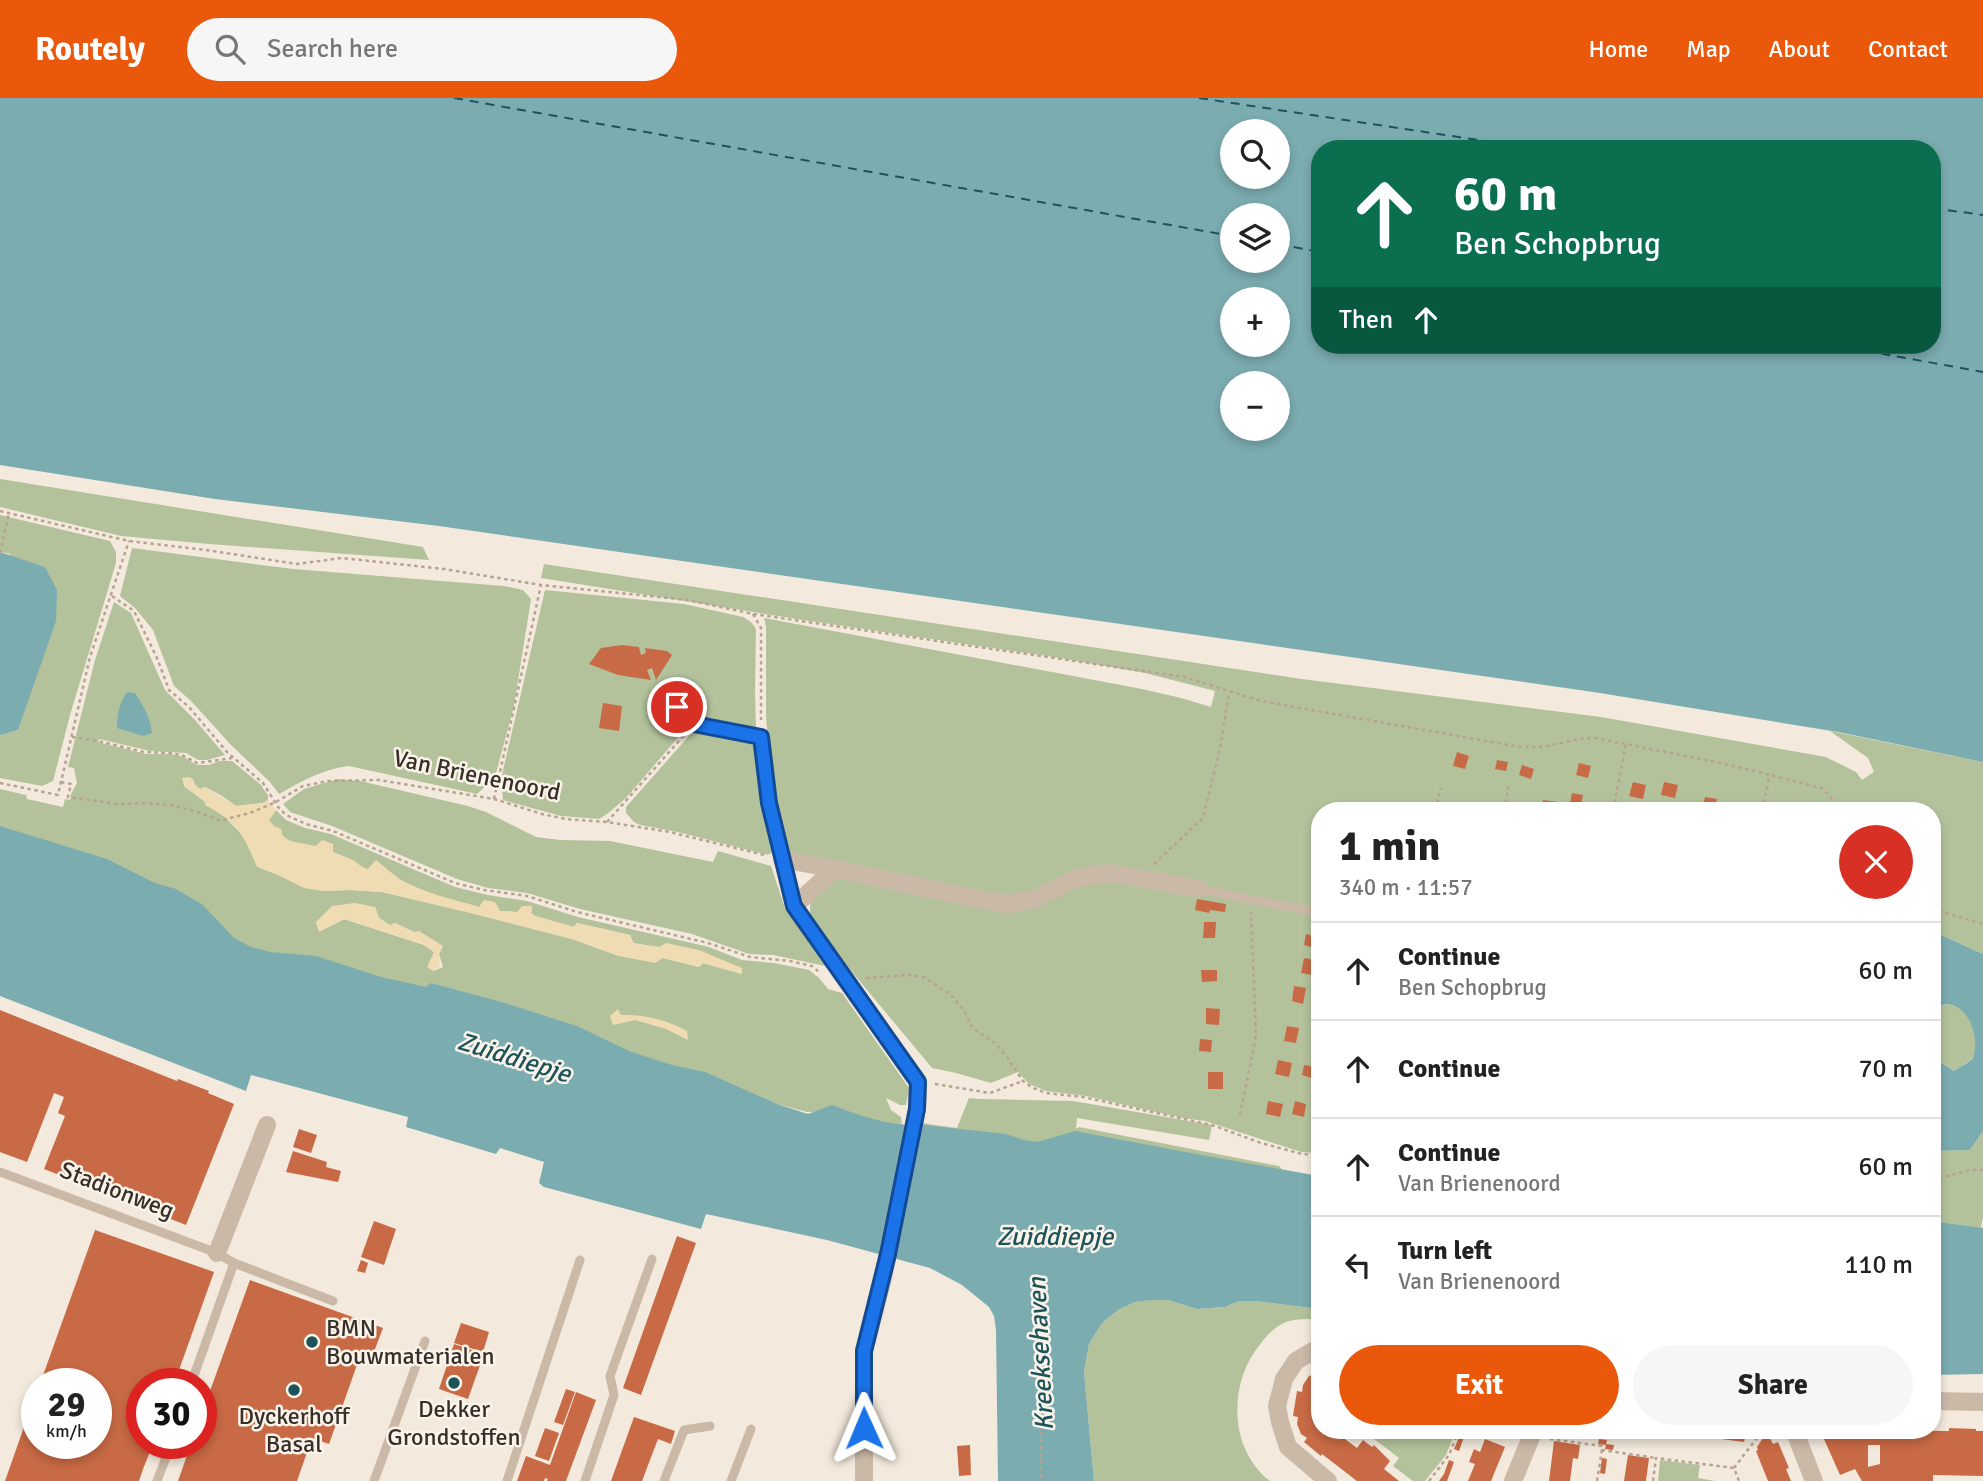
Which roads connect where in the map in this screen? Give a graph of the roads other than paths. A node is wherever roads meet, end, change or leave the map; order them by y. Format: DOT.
graph roads {
  1 [pos="677,707"];
  2 [pos="761,737"];
  3 [pos="782,859"];
  4 [pos="835,869"];
  5 [pos="1198,889"];
  6 [pos="794,906"];
  7 [pos="1311,911"];
  8 [pos="267,1125"];
  9 [pos="0,1172"];
  10 [pos="217,1254"];
  11 [pos="652,1259"];
  12 [pos="580,1260"];
  13 [pos="234,1263"];
  14 [pos="333,1301"];
  15 [pos="425,1341"];
  16 [pos="1311,1351"];
  17 [pos="197,1368"];
  18 [pos="1941,1401"];
  19 [pos="1983,1402"];
  20 [pos="710,1426"];
  21 [pos="751,1429"];
  22 [pos="1530,1439"];
  23 [pos="1798,1439"];
  24 [pos="165,1459"];
  25 [pos="158,1481"];
  26 [pos="374,1481"];
  27 [pos="507,1481"];
  28 [pos="585,1481"];
  29 [pos="664,1481"];
  30 [pos="732,1481"];
  31 [pos="864,1481"];
  32 [pos="1328,1481"];
  33 [pos="1513,1481"];
  34 [pos="1814,1481"];
  1 -- 2 [label="lane"];
  2 -- 3 [label="street"];
  3 -- 4 [label="street"];
  3 -- 6 [label="street"];
  4 -- 5 [label="street"];
  4 -- 6 [label="street"];
  5 -- 7 [label="lane"];
  6 -- 31 [label="street"];
  8 -- 10 [label="street"];
  9 -- 10 [label="lane, Stadionweg"];
  10 -- 13 [label="lane, Stadionweg"];
  11 -- 28 [label="lane"];
  12 -- 27 [label="lane"];
  13 -- 14 [label="lane, Stadionweg"];
  13 -- 17 [label="lane"];
  15 -- 26 [label="lane"];
  16 -- 32 [label="street"];
  18 -- 19 [label="street"];
  20 -- 29 [label="lane"];
  21 -- 30 [label="lane"];
  22 -- 33 [label="street"];
  23 -- 34 [label="street"];
  24 -- 25 [label="lane"];
}
